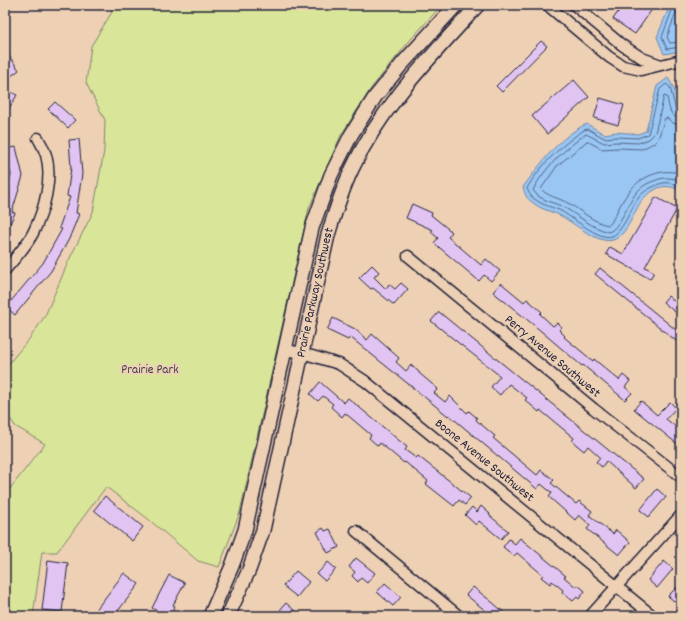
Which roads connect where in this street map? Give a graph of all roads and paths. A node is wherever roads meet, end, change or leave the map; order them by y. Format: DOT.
graph roads {
  1 [pos="456,5"];
  2 [pos="478,5"];
  3 [pos="548,5"];
  4 [pos="574,5"];
  5 [pos="586,15"];
  6 [pos="575,29"];
  7 [pos="624,46"];
  8 [pos="681,60"];
  9 [pos="616,61"];
  10 [pos="661,65"];
  11 [pos="38,138"];
  12 [pos="408,256"];
  13 [pos="5,270"];
  14 [pos="286,350"];
  15 [pos="302,353"];
  16 [pos="681,478"];
  17 [pos="681,515"];
  18 [pos="356,531"];
  19 [pos="617,586"];
  20 [pos="210,616"];
  21 [pos="228,616"];
  22 [pos="459,616"];
  23 [pos="590,616"];
  24 [pos="654,616"];
  1 -- 14 [label="street, Prairie Parkway Southwest"];
  2 -- 15 [label="street, Prairie Parkway Southwest"];
  3 -- 6 [label="street"];
  4 -- 5 [label="street"];
  5 -- 6 [label="street"];
  5 -- 7 [label="street"];
  6 -- 9 [label="street"];
  7 -- 9 [label="street"];
  7 -- 10 [label="street"];
  8 -- 10 [label="street"];
  9 -- 10 [label="street"];
  11 -- 13 [label="street"];
  12 -- 16 [label="street, Perry Avenue Southwest"];
  14 -- 15 [label="street, Boone Avenue Southwest"];
  14 -- 20 [label="street, Prairie Parkway Southwest"];
  15 -- 19 [label="street, Boone Avenue Southwest"];
  15 -- 21 [label="street, Prairie Parkway Southwest"];
  17 -- 19 [label="street"];
  18 -- 22 [label="street"];
  19 -- 23 [label="street"];
  19 -- 24 [label="street, Boone Avenue Southwest"];
}
